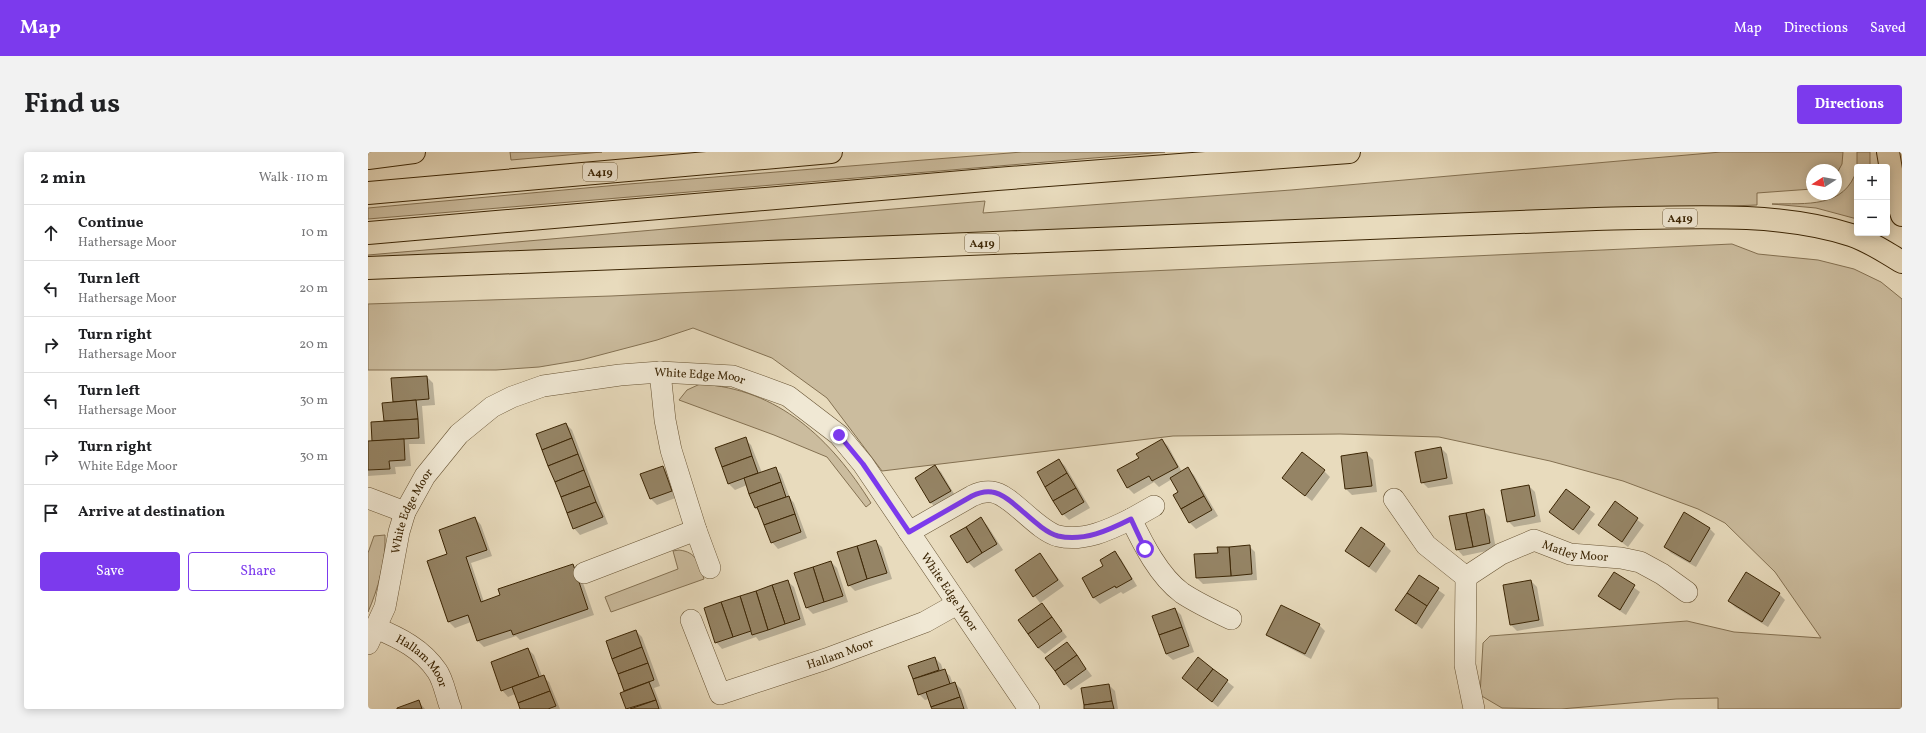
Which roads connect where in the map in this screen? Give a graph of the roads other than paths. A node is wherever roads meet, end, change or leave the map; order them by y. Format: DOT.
graph roads {
  1 [pos="414,152"];
  2 [pos="831,152"];
  3 [pos="1349,152"];
  4 [pos="1888,152"];
  5 [pos="368,158"];
  6 [pos="368,193"];
  7 [pos="1902,215"];
  8 [pos="368,233"];
  9 [pos="1902,262"];
  10 [pos="368,268"];
  11 [pos="660,372"];
  12 [pos="368,498"];
  13 [pos="1394,499"];
  14 [pos="1154,506"];
  15 [pos="405,512"];
  16 [pos="1131,519"];
  17 [pos="696,530"];
  18 [pos="909,532"];
  19 [pos="710,568"];
  20 [pos="584,573"];
  21 [pos="1466,577"];
  22 [pos="1687,592"];
  23 [pos="957,604"];
  24 [pos="691,620"];
  25 [pos="1231,620"];
  26 [pos="372,636"];
  27 [pos="723,702"];
  28 [pos="451,709"];
  29 [pos="1029,709"];
  30 [pos="1474,709"];
  1 -- 5 [label="main road"];
  2 -- 6 [label="main road, A419"];
  3 -- 8 [label="main road"];
  4 -- 7 [label="main road"];
  9 -- 10 [label="main road, A419"];
  11 -- 15 [label="street, White Edge Moor"];
  11 -- 17 [label="street"];
  11 -- 18 [label="street, White Edge Moor"];
  12 -- 15 [label="street"];
  13 -- 21 [label="street"];
  14 -- 16 [label="street"];
  15 -- 26 [label="street, White Edge Moor"];
  16 -- 18 [label="street"];
  16 -- 25 [label="street"];
  17 -- 19 [label="street"];
  17 -- 20 [label="street"];
  18 -- 23 [label="street, White Edge Moor"];
  21 -- 22 [label="street, Matley Moor"];
  21 -- 30 [label="street"];
  23 -- 27 [label="street, Hallam Moor"];
  23 -- 29 [label="street, White Edge Moor"];
  24 -- 27 [label="street, Hallam Moor"];
  26 -- 28 [label="street, Hallam Moor"];
}
